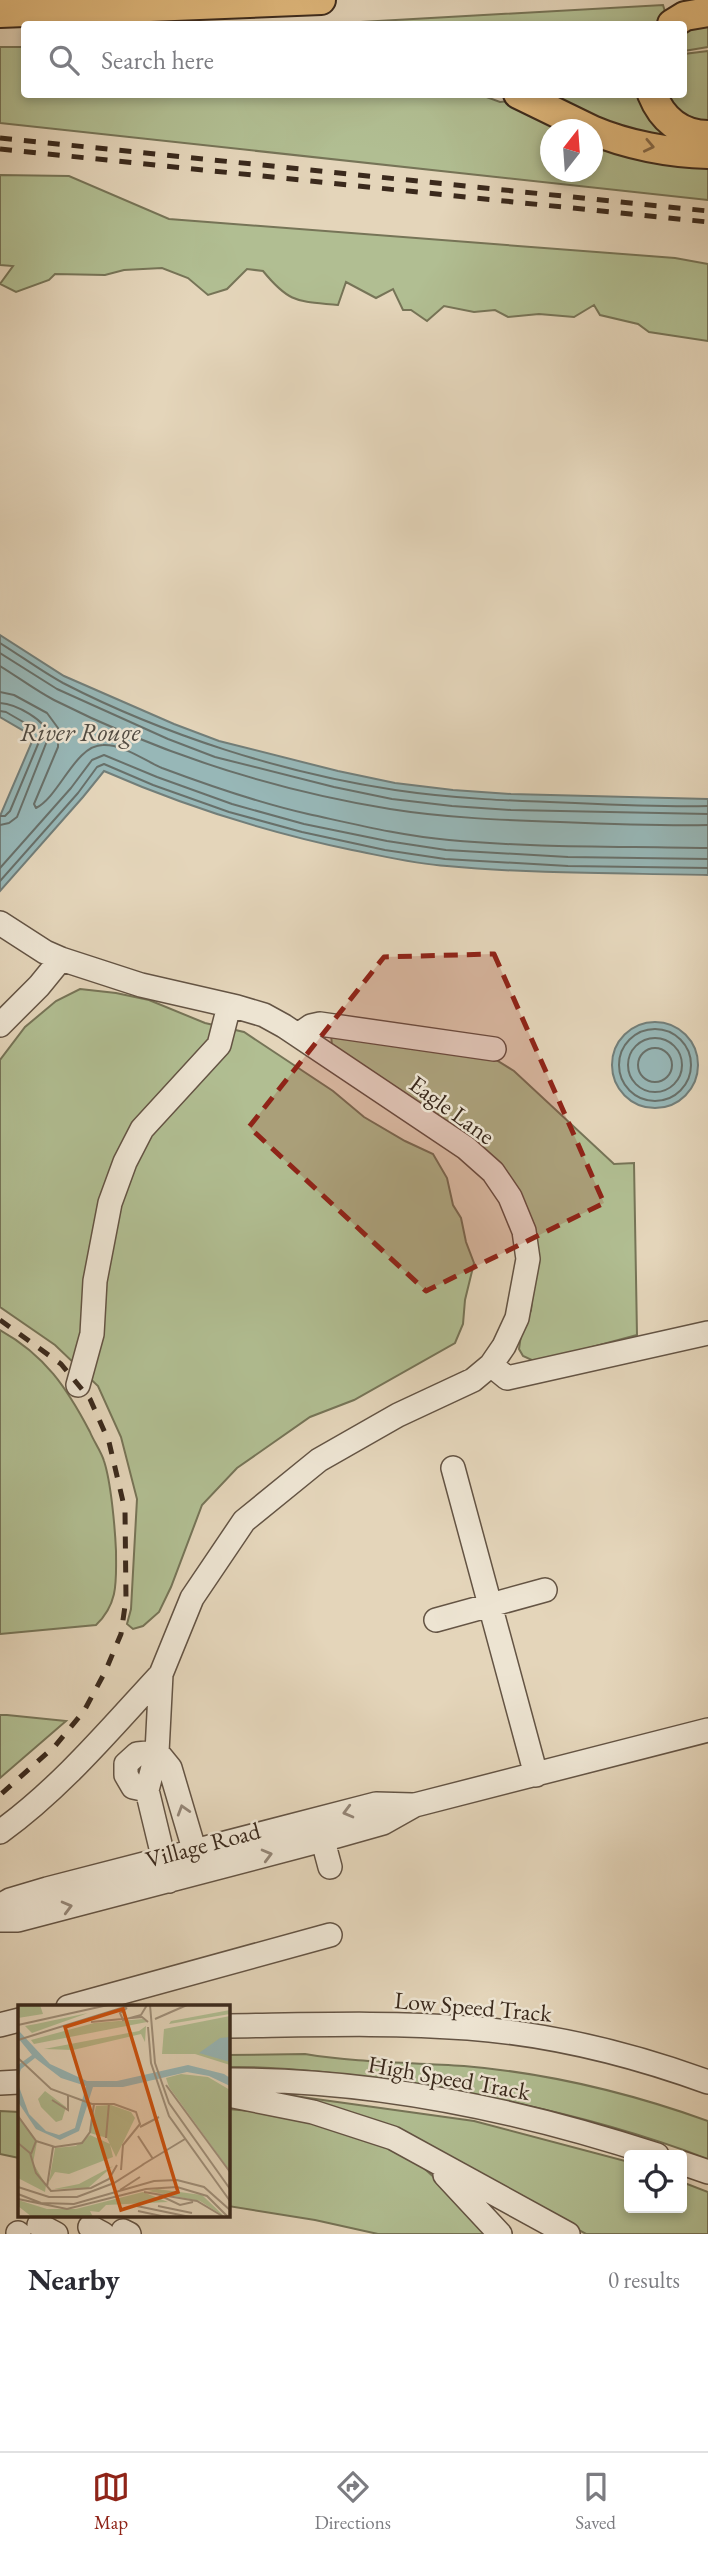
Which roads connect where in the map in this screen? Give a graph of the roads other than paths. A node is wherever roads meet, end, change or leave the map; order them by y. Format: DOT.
graph roads {
  1 [pos="321,0"];
  2 [pos="258,1"];
  3 [pos="102,9"];
  4 [pos="708,12"];
  5 [pos="0,13"];
  6 [pos="145,21"];
  7 [pos="677,21"];
  8 [pos="526,98"];
  9 [pos="654,98"];
  10 [pos="569,119"];
  11 [pos="603,135"];
  12 [pos="708,135"];
  13 [pos="708,154"];
  14 [pos="0,923"];
  15 [pos="53,955"];
  16 [pos="229,1006"];
  17 [pos="0,1025"];
  18 [pos="298,1035"];
  19 [pos="494,1049"];
  20 [pos="708,1333"];
  21 [pos="491,1365"];
  22 [pos="78,1385"];
  23 [pos="453,1468"];
  24 [pos="545,1590"];
  25 [pos="490,1605"];
  26 [pos="436,1620"];
  27 [pos="161,1674"];
  28 [pos="708,1730"];
  29 [pos="157,1752"];
  30 [pos="536,1775"];
  31 [pos="320,1830"];
  32 [pos="0,1832"];
  33 [pos="198,1862"];
  34 [pos="330,1867"];
  35 [pos="166,1870"];
  36 [pos="0,1906"];
  37 [pos="0,1920"];
  38 [pos="330,1935"];
  39 [pos="75,2005"];
  40 [pos="18,2020"];
  41 [pos="229,2026"];
  42 [pos="0,2027"];
  43 [pos="18,2029"];
  44 [pos="229,2080"];
  45 [pos="18,2082"];
  46 [pos="708,2082"];
  47 [pos="0,2083"];
  48 [pos="229,2095"];
  49 [pos="641,2150"];
  50 [pos="430,2159"];
  51 [pos="687,2165"];
  52 [pos="708,2172"];
  53 [pos="500,2234"];
  54 [pos="568,2234"];
  1 -- 2 [label="main road"];
  2 -- 3 [label="main road"];
  3 -- 5 [label="main road"];
  3 -- 6 [label="main road"];
  4 -- 7 [label="main road"];
  8 -- 10 [label="main road"];
  9 -- 12 [label="main road"];
  11 -- 13 [label="main road, one-way"];
  14 -- 15 [label="street, Eagle Lane"];
  15 -- 16 [label="street, Eagle Lane"];
  15 -- 17 [label="street"];
  16 -- 18 [label="street, Eagle Lane"];
  16 -- 22 [label="street"];
  18 -- 19 [label="street"];
  18 -- 21 [label="street, Eagle Lane"];
  20 -- 21 [label="street"];
  21 -- 27 [label="street, Eagle Lane"];
  23 -- 25 [label="street"];
  24 -- 25 [label="street"];
  25 -- 26 [label="street"];
  25 -- 30 [label="street"];
  27 -- 29 [label="street, Eagle Lane"];
  27 -- 32 [label="street"];
  28 -- 30 [label="street, Village Road"];
  33 -- 29 [label="street, one-way"];
  29 -- 35 [label="street, Eagle Lane"];
  30 -- 31 [label="street, Village Road"];
  31 -- 33 [label="street, Village Road"];
  31 -- 34 [label="street"];
  33 -- 35 [label="street, Village Road"];
  35 -- 36 [label="street, Village Road"];
  37 -- 35 [label="street, Village Road, one-way"];
  38 -- 39 [label="street"];
  40 -- 42 [label="street"];
  41 -- 46 [label="street, Low Speed Track"];
  42 -- 43 [label="street"];
  44 -- 49 [label="street, High Speed Track"];
  45 -- 47 [label="street"];
  48 -- 50 [label="street"];
  50 -- 53 [label="street"];
  50 -- 54 [label="street"];
  51 -- 52 [label="street"];
}
